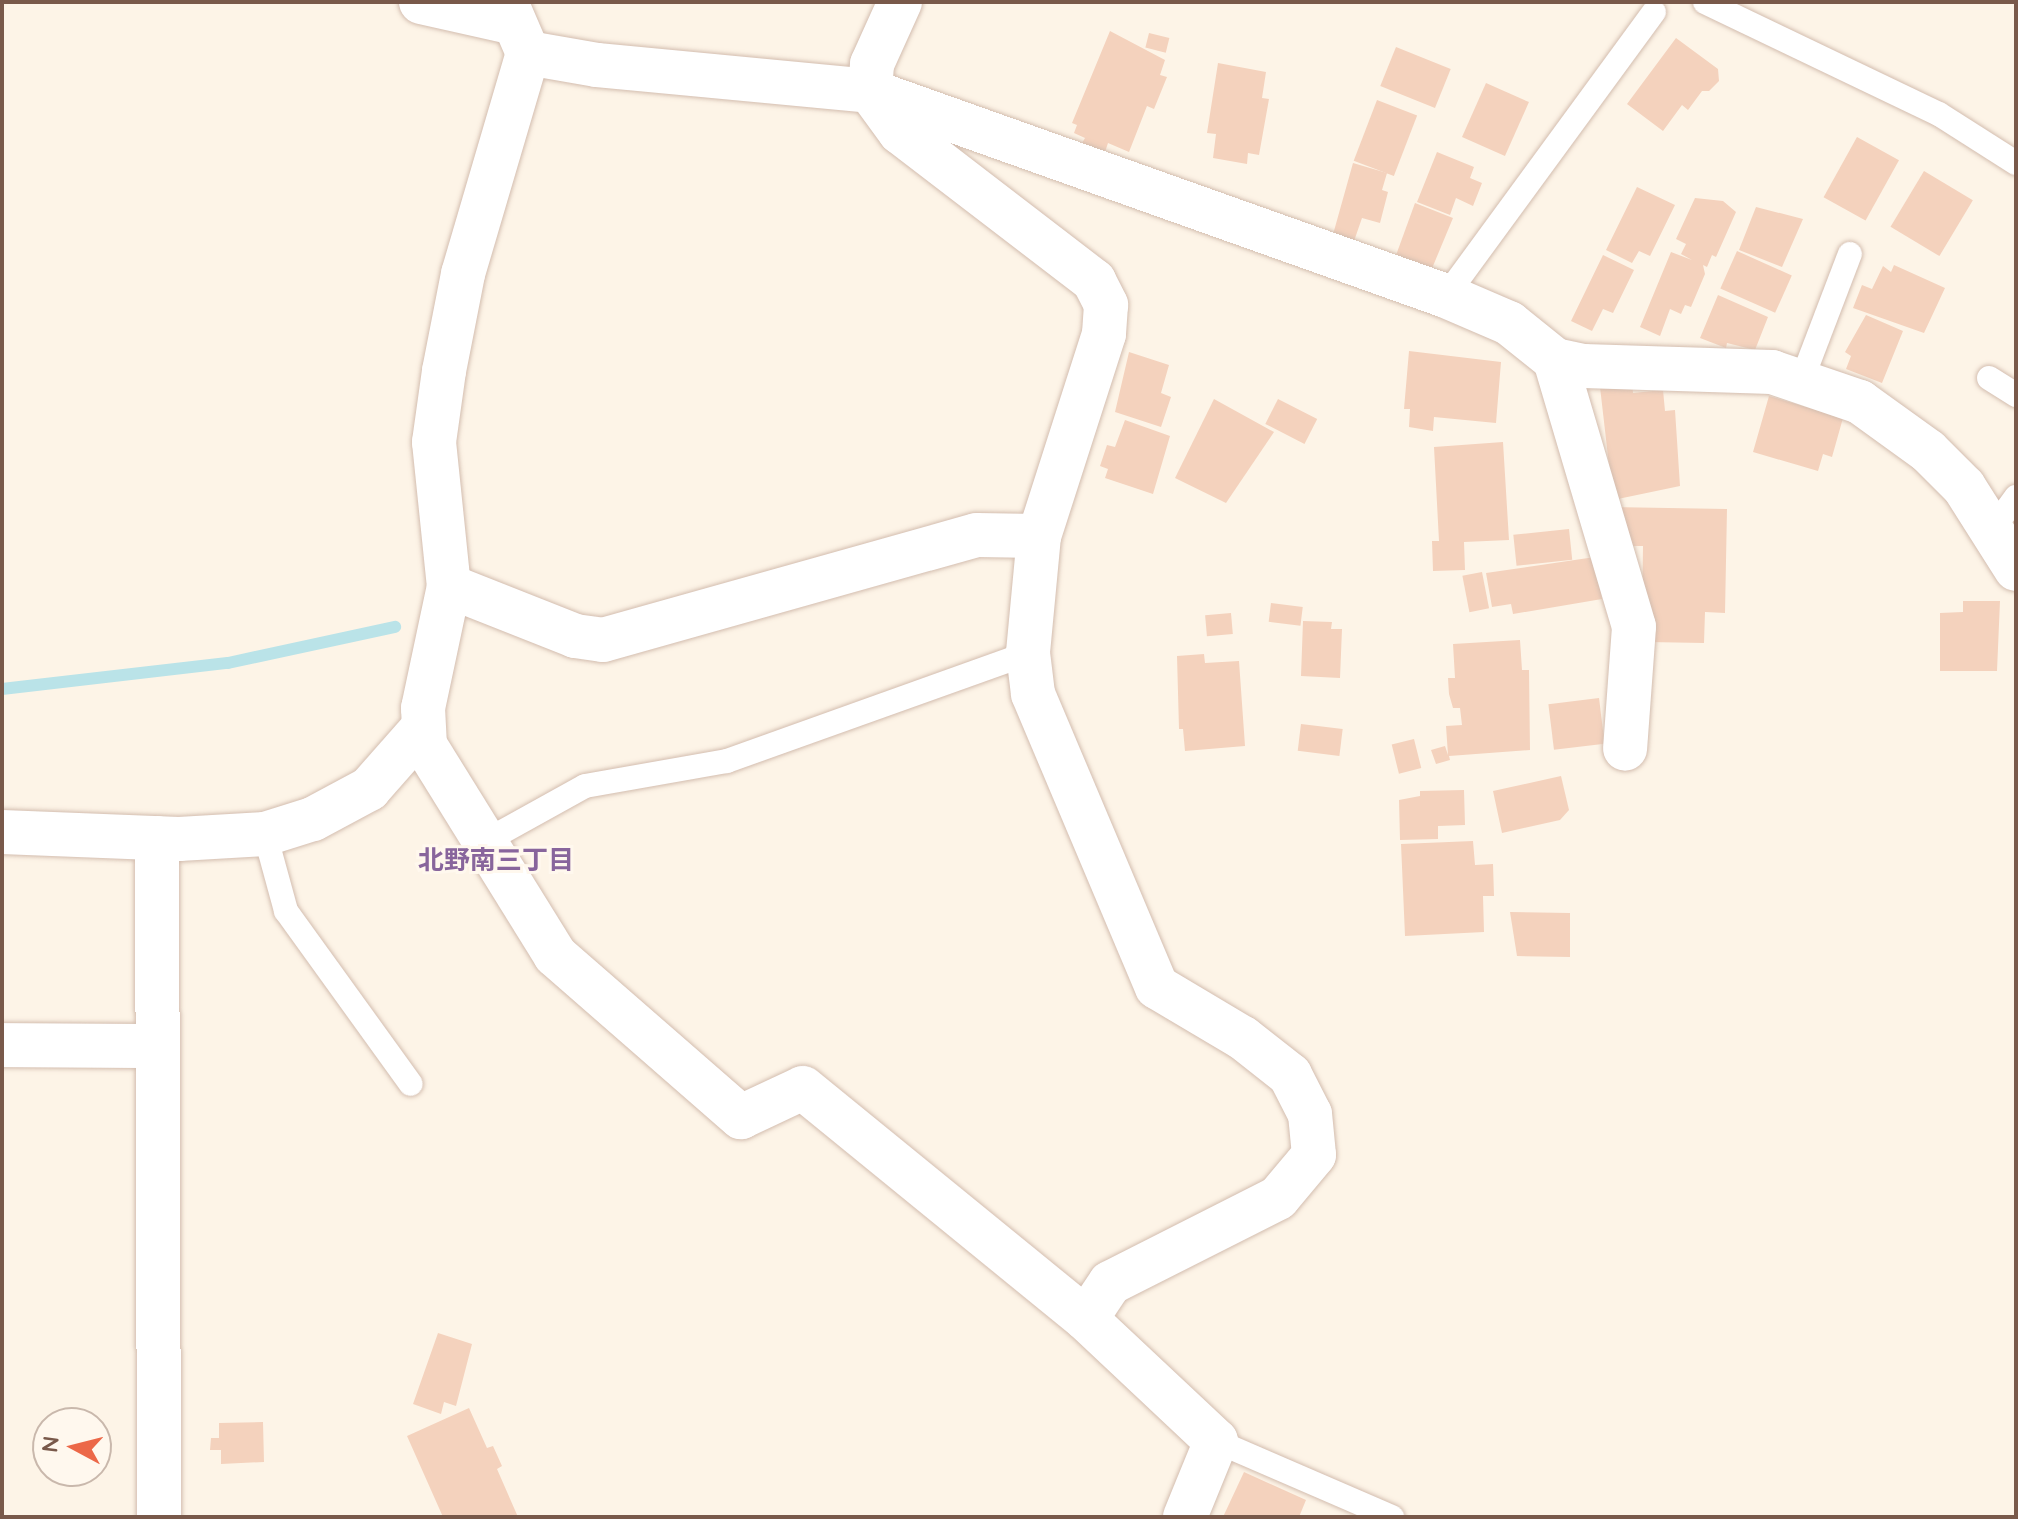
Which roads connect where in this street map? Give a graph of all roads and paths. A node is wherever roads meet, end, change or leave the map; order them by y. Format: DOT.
graph roads {
  1 [pos="421,2"];
  2 [pos="900,2"];
  3 [pos="1705,2"];
  4 [pos="1654,12"];
  5 [pos="516,26"];
  6 [pos="870,91"];
  7 [pos="2016,163"];
  8 [pos="1850,254"];
  9 [pos="1446,296"];
  10 [pos="1555,360"];
  11 [pos="1989,378"];
  12 [pos="1801,382"];
  13 [pos="2016,395"];
  14 [pos="2004,513"];
  15 [pos="1039,536"];
  16 [pos="2016,569"];
  17 [pos="449,586"];
  18 [pos="1028,653"];
  19 [pos="421,730"];
  20 [pos="1625,749"];
  21 [pos="2,832"];
  22 [pos="265,834"];
  23 [pos="157,838"];
  24 [pos="484,842"];
  25 [pos="2,1045"];
  26 [pos="158,1046"];
  27 [pos="411,1084"];
  28 [pos="1086,1319"];
  29 [pos="1216,1441"];
  30 [pos="159,1517"];
  31 [pos="1185,1517"];
  32 [pos="1392,1517"];
  1 -- 5 [label="street"];
  2 -- 6 [label="street"];
  3 -- 7 [label="lane"];
  4 -- 9 [label="lane"];
  5 -- 6 [label="street"];
  5 -- 17 [label="street"];
  6 -- 9 [label="street"];
  6 -- 15 [label="street"];
  8 -- 12 [label="lane"];
  9 -- 10 [label="street"];
  10 -- 12 [label="street"];
  10 -- 20 [label="street"];
  11 -- 13 [label="lane"];
  12 -- 14 [label="street"];
  14 -- 16 [label="street"];
  15 -- 17 [label="street"];
  15 -- 18 [label="street"];
  17 -- 19 [label="street"];
  18 -- 24 [label="lane"];
  18 -- 28 [label="street"];
  19 -- 22 [label="street"];
  19 -- 24 [label="street"];
  21 -- 23 [label="street"];
  22 -- 23 [label="street"];
  22 -- 27 [label="lane"];
  23 -- 26 [label="street"];
  24 -- 28 [label="street"];
  25 -- 26 [label="street"];
  26 -- 30 [label="street"];
  28 -- 29 [label="street"];
  29 -- 31 [label="street"];
  29 -- 32 [label="lane"];
}
